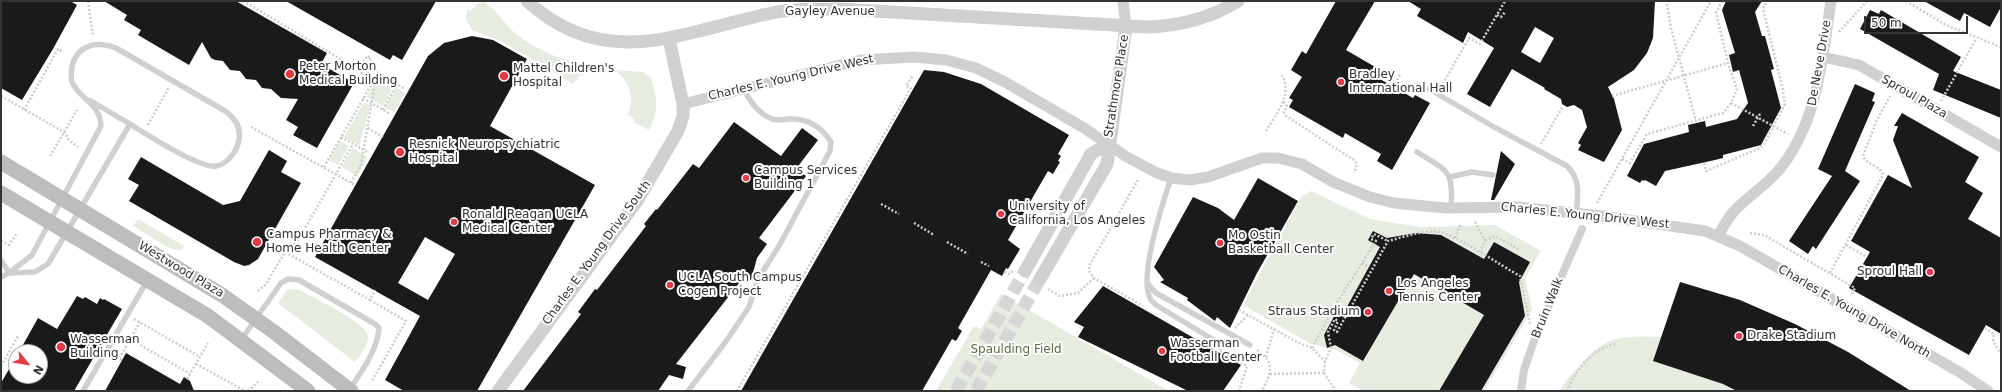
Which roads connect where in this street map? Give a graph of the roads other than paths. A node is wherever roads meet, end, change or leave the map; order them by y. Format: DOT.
graph roads {
  1 [pos="527,1"];
  2 [pos="1123,1"];
  3 [pos="1238,1"];
  4 [pos="1831,1"];
  5 [pos="1126,27"];
  6 [pos="669,39"];
  7 [pos="1823,57"];
  8 [pos="743,89"];
  9 [pos="1429,89"];
  10 [pos="88,99"];
  11 [pos="684,104"];
  12 [pos="130,124"];
  13 [pos="1108,144"];
  14 [pos="2001,147"];
  15 [pos="1417,152"];
  16 [pos="1,162"];
  17 [pos="1493,175"];
  18 [pos="1450,177"];
  19 [pos="1171,178"];
  20 [pos="1,193"];
  21 [pos="62,199"];
  22 [pos="1451,208"];
  23 [pos="81,210"];
  24 [pos="1576,214"];
  25 [pos="50,221"];
  26 [pos="1582,229"];
  27 [pos="68,232"];
  28 [pos="1718,236"];
  29 [pos="1,260"];
  30 [pos="1025,271"];
  31 [pos="9,273"];
  32 [pos="1,277"];
  33 [pos="1040,279"];
  34 [pos="147,280"];
  35 [pos="1148,284"];
  36 [pos="257,318"];
  37 [pos="241,340"];
  38 [pos="1217,342"];
  39 [pos="1250,345"];
  40 [pos="83,391"];
  41 [pos="308,391"];
  42 [pos="350,391"];
  43 [pos="498,391"];
  44 [pos="688,391"];
  45 [pos="1521,391"];
  46 [pos="1988,391"];
  1 -- 6 [label="street, Gayley Avenue"];
  2 -- 5 [label="street"];
  3 -- 5 [label="street, Gayley Avenue"];
  4 -- 7 [label="street, De Neve Drive"];
  5 -- 6 [label="street, Gayley Avenue"];
  5 -- 13 [label="street, Strathmore Place"];
  6 -- 11 [label="street, Charles E. Young Drive South"];
  7 -- 14 [label="street, Sproul Plaza"];
  7 -- 28 [label="street, De Neve Drive"];
  8 -- 11 [label="street, Charles E. Young Drive West"];
  8 -- 13 [label="street, Charles E. Young Drive West"];
  8 -- 44 [label="lane"];
  9 -- 24 [label="lane"];
  10 -- 12 [label="lane"];
  10 -- 12 [label="lane"];
  10 -- 21 [label="lane"];
  11 -- 43 [label="street, Charles E. Young Drive South"];
  12 -- 23 [label="lane"];
  13 -- 19 [label="street, Charles E. Young Drive West"];
  13 -- 30 [label="street, Strathmore Place"];
  13 -- 33 [label="street, Strathmore Place"];
  15 -- 18 [label="lane"];
  16 -- 21 [label="main road, Westwood Plaza"];
  17 -- 18 [label="lane"];
  18 -- 22 [label="lane"];
  19 -- 22 [label="street, Charles E. Young Drive West"];
  19 -- 35 [label="lane"];
  20 -- 25 [label="main road"];
  21 -- 23 [label="main road, Westwood Plaza"];
  21 -- 25 [label="lane"];
  22 -- 24 [label="street, Charles E. Young Drive West"];
  23 -- 27 [label="lane"];
  23 -- 36 [label="main road, Westwood Plaza"];
  24 -- 28 [label="street, Charles E. Young Drive West"];
  25 -- 27 [label="main road"];
  25 -- 31 [label="lane"];
  26 -- 45 [label="street, Bruin Walk"];
  27 -- 31 [label="lane"];
  27 -- 34 [label="main road"];
  28 -- 46 [label="street, Charles E. Young Drive North"];
  29 -- 31 [label="lane"];
  31 -- 32 [label="lane"];
  34 -- 37 [label="main road"];
  34 -- 40 [label="lane"];
  35 -- 38 [label="lane"];
  35 -- 39 [label="lane"];
  36 -- 37 [label="lane"];
  36 -- 42 [label="main road, Westwood Plaza"];
  36 -- 42 [label="lane"];
  37 -- 41 [label="main road"];
}
